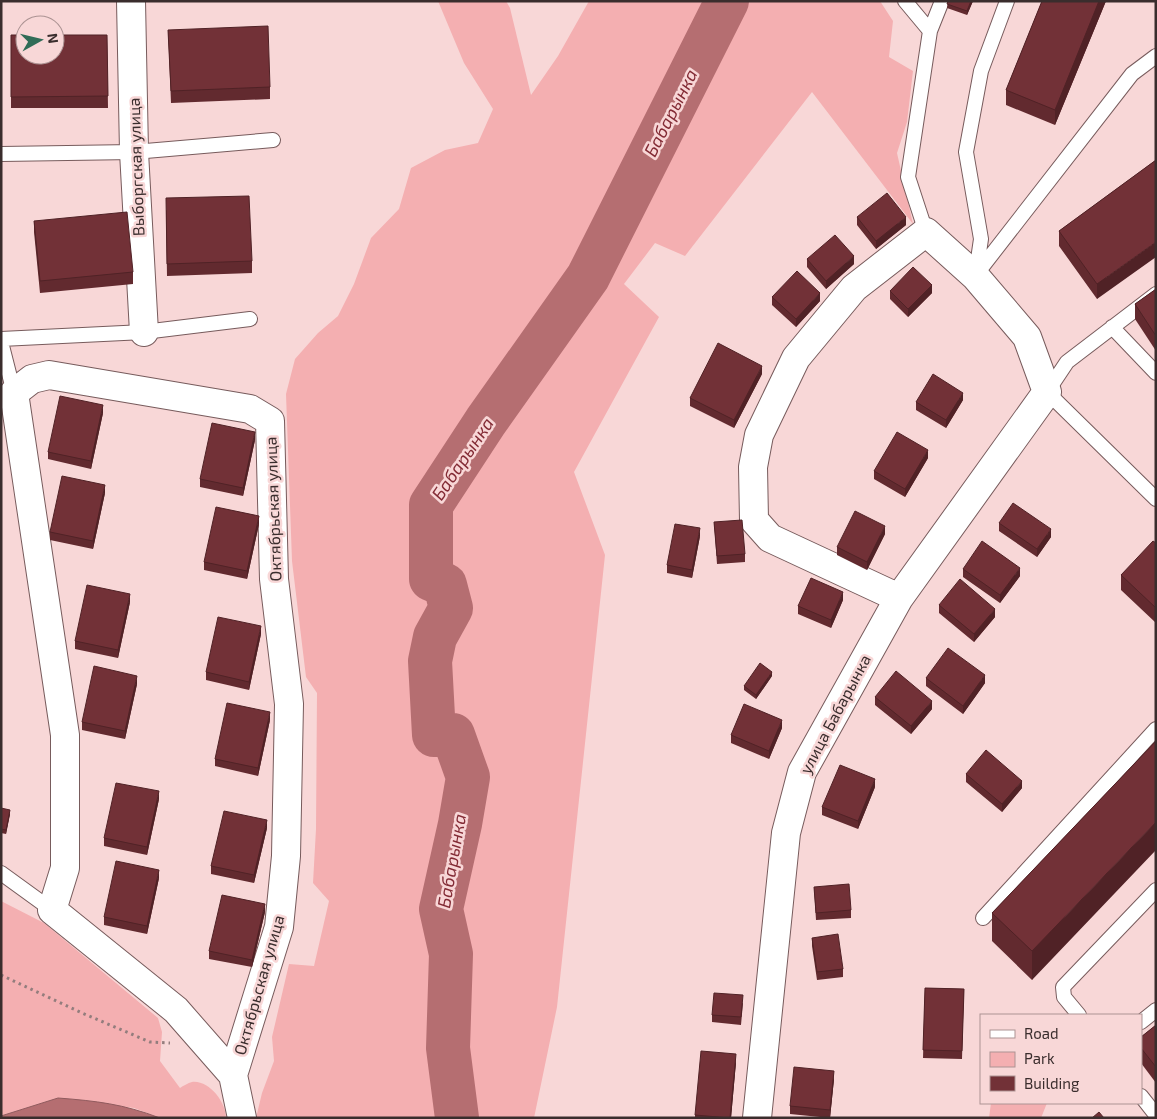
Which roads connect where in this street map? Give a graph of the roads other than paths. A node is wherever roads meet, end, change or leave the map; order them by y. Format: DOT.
graph roads {
  1 [pos="131,1"];
  2 [pos="905,1"];
  3 [pos="942,1"];
  4 [pos="1007,1"];
  5 [pos="930,31"];
  6 [pos="1156,56"];
  7 [pos="274,140"];
  8 [pos="134,152"];
  9 [pos="1,154"];
  10 [pos="926,232"];
  11 [pos="975,276"];
  12 [pos="1156,294"];
  13 [pos="250,319"];
  14 [pos="1112,327"];
  15 [pos="144,332"];
  16 [pos="1,340"];
  17 [pos="1156,373"];
  18 [pos="1047,392"];
  19 [pos="14,393"];
  20 [pos="1156,499"];
  21 [pos="898,598"];
  22 [pos="1156,729"];
  23 [pos="1,873"];
  24 [pos="1156,890"];
  25 [pos="52,910"];
  26 [pos="983,918"];
  27 [pos="1156,1010"];
  28 [pos="1078,1014"];
  29 [pos="1142,1021"];
  30 [pos="232,1075"];
  31 [pos="1142,1097"];
  32 [pos="1156,1115"];
  33 [pos="242,1118"];
  34 [pos="757,1118"];
  1 -- 8 [label="street, Выборгская улица"];
  2 -- 5 [label="lane"];
  3 -- 5 [label="lane"];
  4 -- 11 [label="lane"];
  5 -- 10 [label="lane"];
  6 -- 11 [label="lane"];
  7 -- 8 [label="lane"];
  8 -- 9 [label="lane"];
  8 -- 15 [label="street, Выборгская улица"];
  10 -- 11 [label="street"];
  10 -- 21 [label="street"];
  11 -- 18 [label="street"];
  12 -- 14 [label="lane"];
  13 -- 15 [label="lane"];
  14 -- 17 [label="lane"];
  14 -- 18 [label="lane"];
  15 -- 16 [label="lane"];
  16 -- 19 [label="lane"];
  18 -- 20 [label="lane"];
  18 -- 21 [label="street, улица Бабарынка"];
  19 -- 25 [label="street"];
  19 -- 30 [label="street, Октябрьская улица"];
  21 -- 34 [label="street, улица Бабарынка"];
  22 -- 26 [label="lane"];
  23 -- 25 [label="lane"];
  24 -- 28 [label="lane"];
  25 -- 30 [label="street, Октябрьская улица"];
  27 -- 29 [label="lane"];
  30 -- 33 [label="street"];
  31 -- 32 [label="lane"];
}
